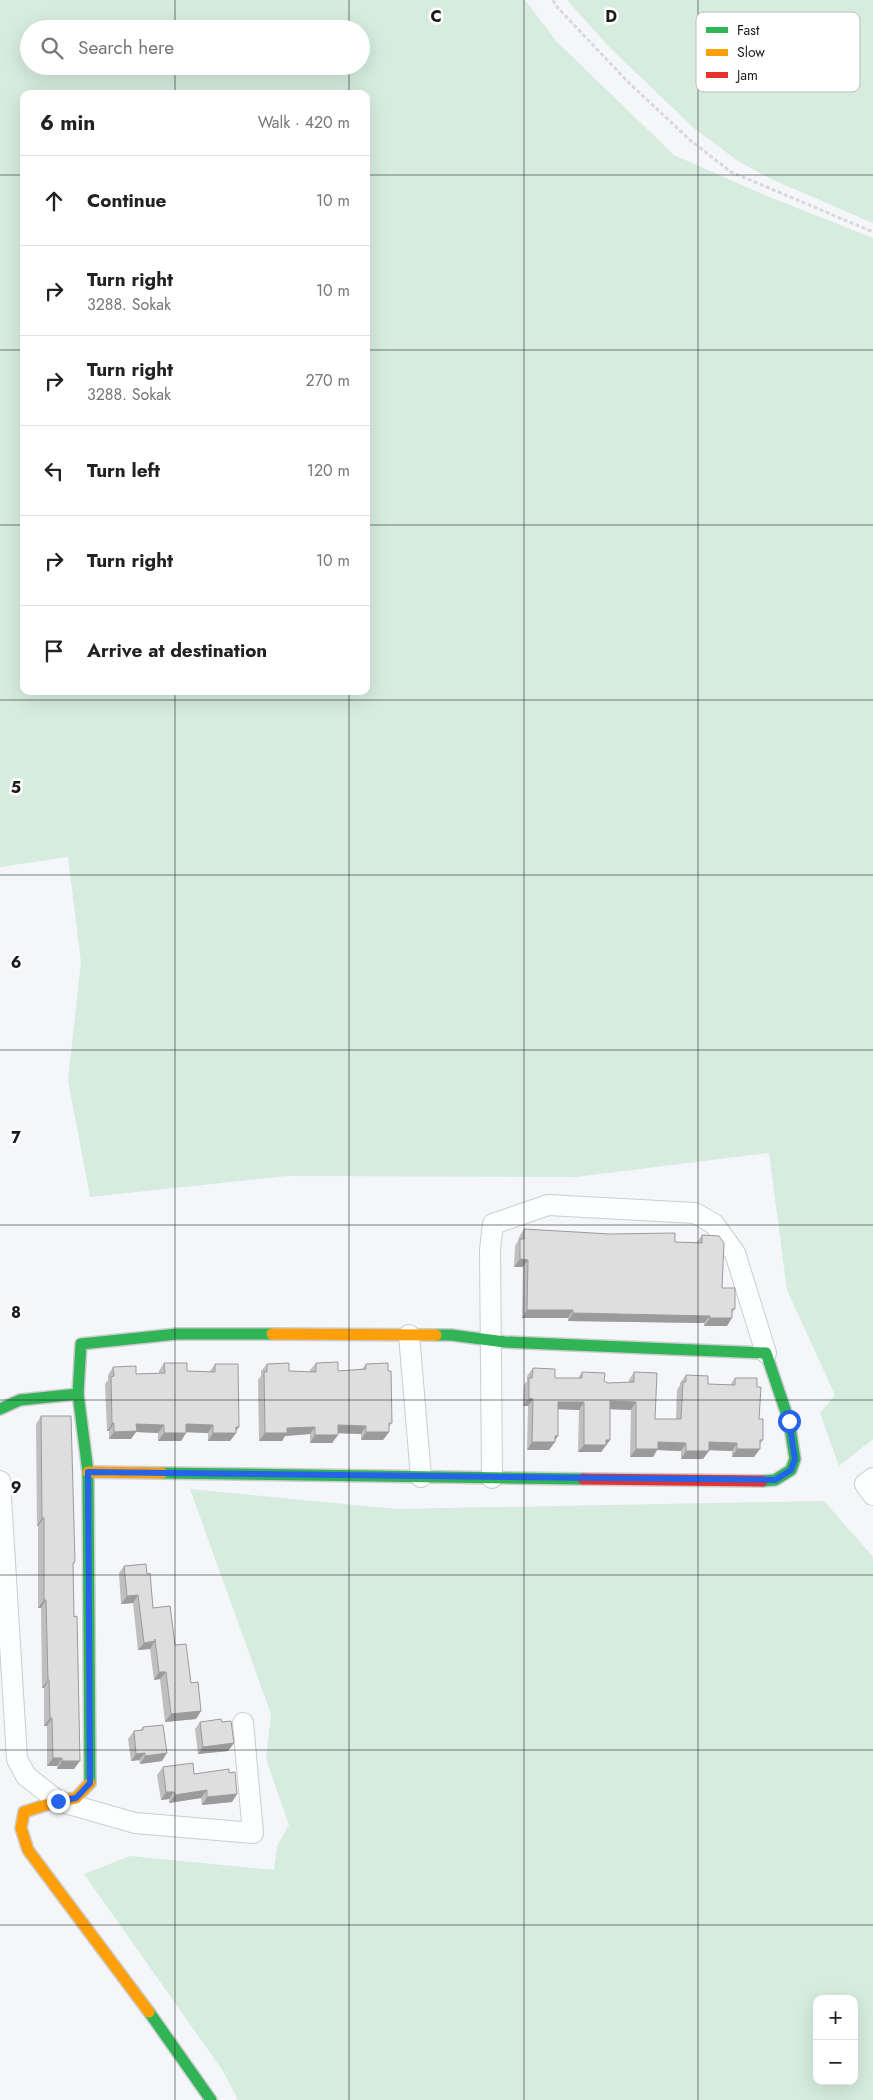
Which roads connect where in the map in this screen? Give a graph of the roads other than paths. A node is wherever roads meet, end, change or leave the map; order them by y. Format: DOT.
graph roads {
  1 [pos="409,1334"];
  2 [pos="492,1340"];
  3 [pos="766,1353"];
  4 [pos="78,1394"];
  5 [pos="0,1409"];
  6 [pos="88,1472"];
  7 [pos="421,1477"];
  8 [pos="492,1478"];
  9 [pos="0,1482"];
  10 [pos="243,1723"];
  11 [pos="8,1754"];
  12 [pos="58,1801"];
  13 [pos="211,2100"];
  1 -- 2 [label="street"];
  1 -- 4 [label="street"];
  1 -- 7 [label="street"];
  2 -- 3 [label="street"];
  2 -- 3 [label="street"];
  2 -- 8 [label="street"];
  3 -- 8 [label="street"];
  4 -- 5 [label="street"];
  4 -- 6 [label="street"];
  6 -- 7 [label="street"];
  6 -- 12 [label="street"];
  7 -- 8 [label="street"];
  9 -- 11 [label="street"];
  10 -- 12 [label="street"];
  11 -- 12 [label="street"];
  12 -- 13 [label="street"];
}
